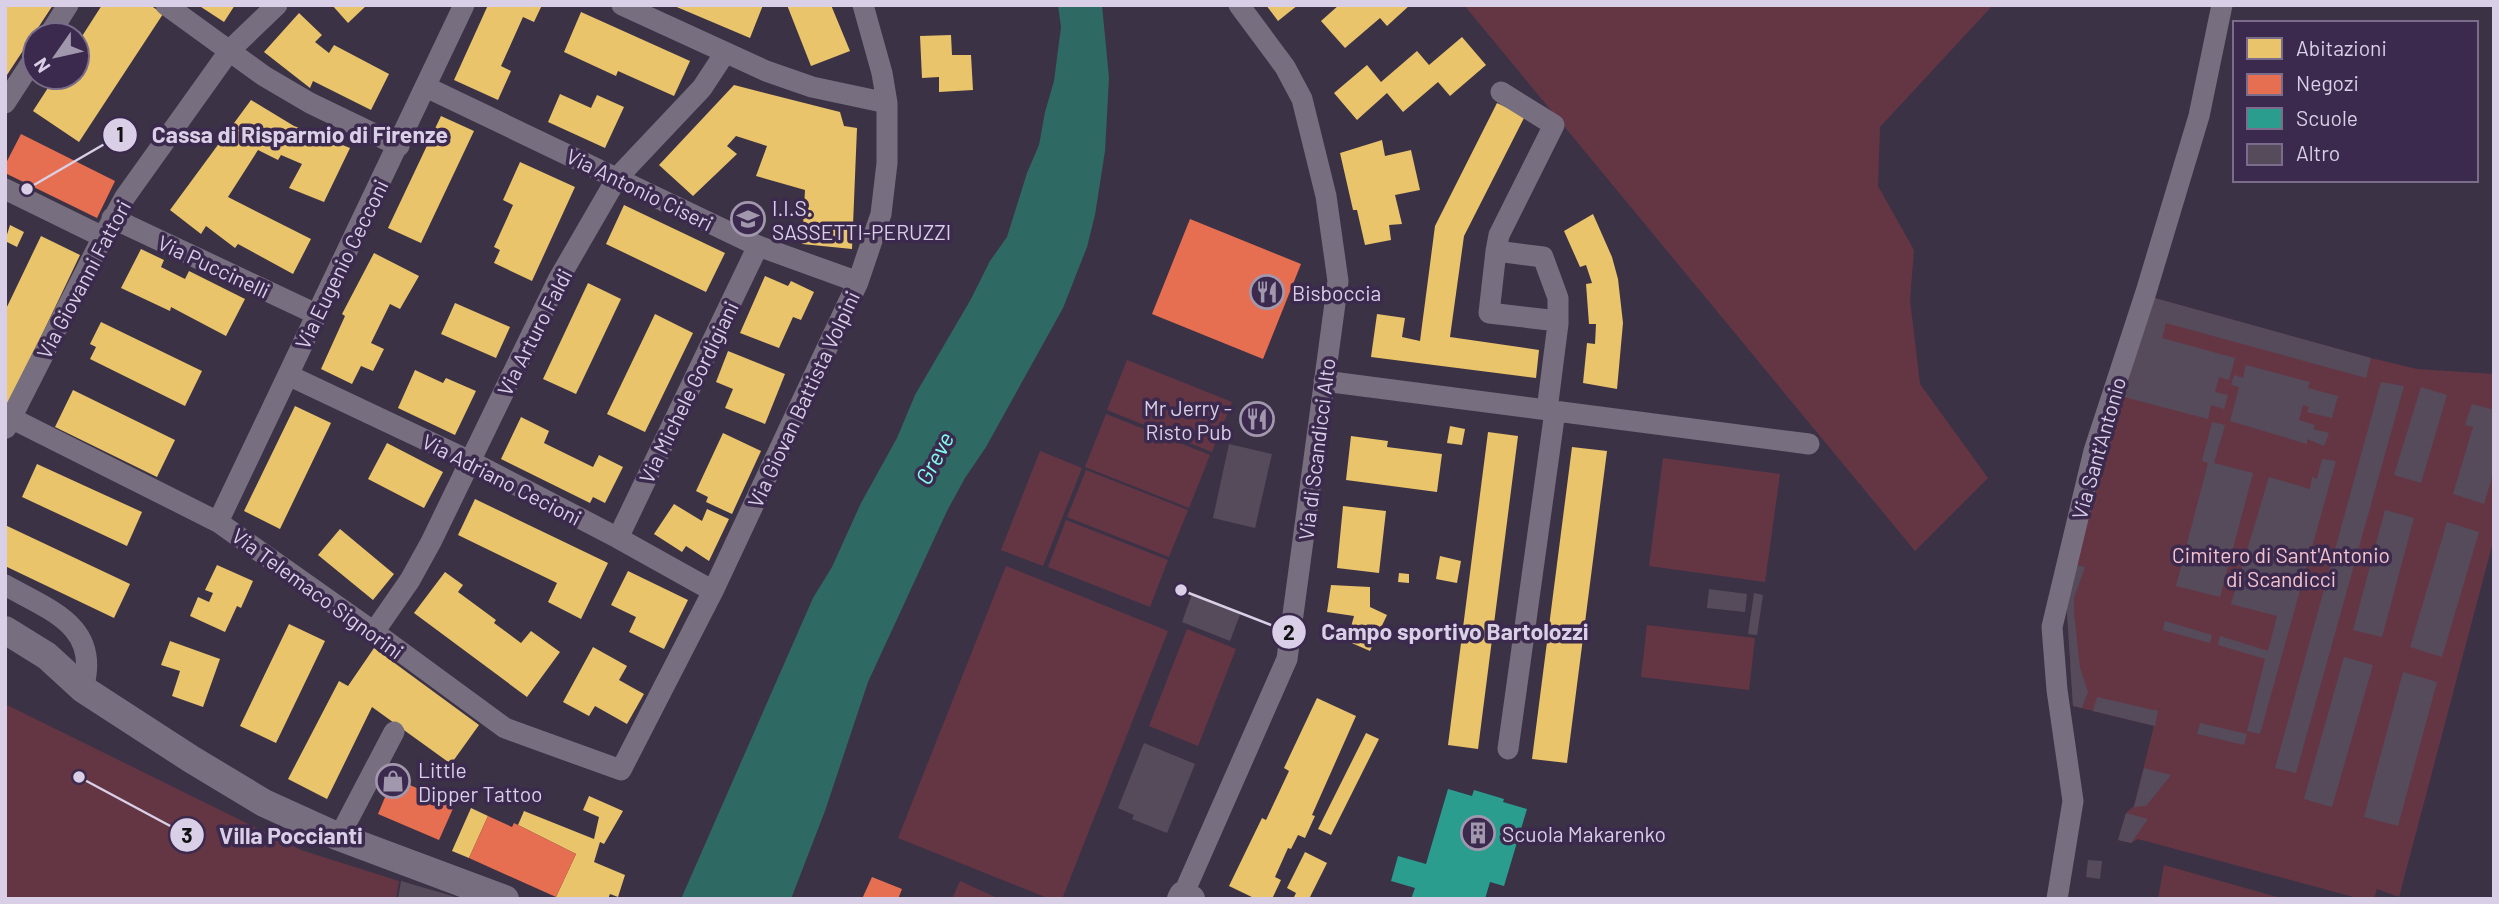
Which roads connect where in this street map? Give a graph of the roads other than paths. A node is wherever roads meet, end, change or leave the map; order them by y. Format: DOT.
graph roads {
  1 [pos="68,5"];
  2 [pos="166,5"];
  3 [pos="277,5"];
  4 [pos="464,5"];
  5 [pos="622,5"];
  6 [pos="863,5"];
  7 [pos="1239,5"];
  8 [pos="2222,5"];
  9 [pos="58,21"];
  10 [pos="230,50"];
  11 [pos="725,53"];
  12 [pos="21,78"];
  13 [pos="426,87"];
  14 [pos="1501,92"];
  15 [pos="5,103"];
  16 [pos="887,103"];
  17 [pos="398,146"];
  18 [pos="617,178"];
  19 [pos="5,190"];
  20 [pos="107,227"];
  21 [pos="758,246"];
  22 [pos="1496,251"];
  23 [pos="858,282"];
  24 [pos="316,314"];
  25 [pos="1558,321"];
  26 [pos="288,375"];
  27 [pos="1324,381"];
  28 [pos="1551,410"];
  29 [pos="7,421"];
  30 [pos="1809,444"];
  31 [pos="470,461"];
  32 [pos="218,522"];
  33 [pos="618,538"];
  34 [pos="5,585"];
  35 [pos="713,591"];
  36 [pos="5,630"];
  37 [pos="374,632"];
  38 [pos="5,652"];
  39 [pos="83,689"];
  40 [pos="394,732"];
  41 [pos="1508,749"];
  42 [pos="621,770"];
  43 [pos="339,837"];
  44 [pos="1185,897"];
  45 [pos="505,899"];
  46 [pos="2057,899"];
  1 -- 9 [label="street"];
  2 -- 10 [label="street"];
  3 -- 10 [label="street, Via Giovanni Fattori"];
  4 -- 13 [label="street, Via Eugenio Cecconi"];
  5 -- 11 [label="street"];
  6 -- 16 [label="street, Via Giovan Battista Volpini"];
  7 -- 27 [label="street, Via di Scandicci Alto"];
  8 -- 46 [label="street, Via Sant'Antonio"];
  10 -- 17 [label="street"];
  10 -- 20 [label="street, Via Giovanni Fattori"];
  11 -- 16 [label="street"];
  11 -- 18 [label="street, Via Arturo Faldi"];
  12 -- 15 [label="street"];
  13 -- 17 [label="street, Via Eugenio Cecconi"];
  13 -- 18 [label="street, Via Antonio Ciseri"];
  14 -- 22 [label="street"];
  16 -- 23 [label="street, Via Giovan Battista Volpini"];
  17 -- 24 [label="street, Via Eugenio Cecconi"];
  18 -- 21 [label="street, Via Antonio Ciseri"];
  18 -- 31 [label="street, Via Arturo Faldi"];
  19 -- 20 [label="street, Via Puccinelli"];
  20 -- 24 [label="street, Via Puccinelli"];
  20 -- 29 [label="street, Via Giovanni Fattori"];
  21 -- 23 [label="street, Via Antonio Ciseri"];
  21 -- 33 [label="street, Via Michele Gordigiani"];
  22 -- 25 [label="street"];
  22 -- 25 [label="street"];
  23 -- 35 [label="street, Via Giovan Battista Volpini"];
  24 -- 26 [label="street, Via Eugenio Cecconi"];
  25 -- 28 [label="street"];
  26 -- 31 [label="street, Via Adriano Cecioni"];
  26 -- 32 [label="street, Via Eugenio Cecconi"];
  27 -- 28 [label="street"];
  27 -- 44 [label="street, Via di Scandicci Alto"];
  28 -- 30 [label="street"];
  28 -- 41 [label="street"];
  29 -- 32 [label="street, Via Telemaco Signorini"];
  31 -- 33 [label="street, Via Adriano Cecioni"];
  31 -- 37 [label="street, Via Arturo Faldi"];
  32 -- 37 [label="street, Via Telemaco Signorini"];
  33 -- 35 [label="street, Via Adriano Cecioni"];
  34 -- 39 [label="street"];
  35 -- 42 [label="street, Via Giovan Battista Volpini"];
  36 -- 39 [label="main road"];
  37 -- 42 [label="street, Via Telemaco Signorini"];
  38 -- 39 [label="main road"];
  39 -- 43 [label="main road"];
  40 -- 43 [label="street"];
  43 -- 45 [label="main road"];
}
